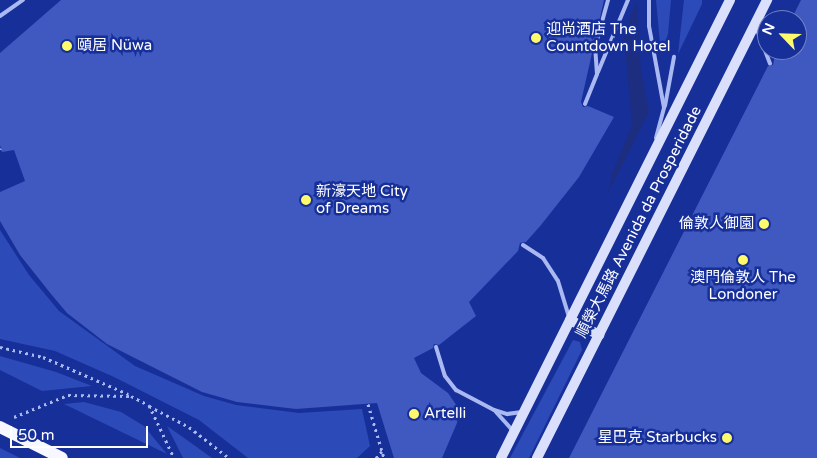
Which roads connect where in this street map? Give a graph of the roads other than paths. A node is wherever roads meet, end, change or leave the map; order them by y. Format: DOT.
graph roads {
  1 [pos="23,0"];
  2 [pos="608,0"];
  3 [pos="628,0"];
  4 [pos="649,0"];
  5 [pos="730,0"];
  6 [pos="767,0"];
  7 [pos="0,16"];
  8 [pos="755,24"];
  9 [pos="674,57"];
  10 [pos="770,63"];
  11 [pos="597,74"];
  12 [pos="585,104"];
  13 [pos="664,108"];
  14 [pos="651,157"];
  15 [pos="524,245"];
  16 [pos="570,320"];
  17 [pos="599,335"];
  18 [pos="436,347"];
  19 [pos="494,410"];
  20 [pos="524,412"];
  21 [pos="4,423"];
  22 [pos="514,433"];
  23 [pos="62,458"];
  24 [pos="501,458"];
  25 [pos="538,458"];
  1 -- 7 [label="lane"];
  2 -- 11 [label="lane"];
  3 -- 11 [label="lane"];
  4 -- 13 [label="lane"];
  5 -- 14 [label="street, 順榮大馬路 Avenida da Prosperidade"];
  6 -- 8 [label="street, 順榮大馬路 Avenida da Prosperidade"];
  8 -- 10 [label="lane"];
  8 -- 17 [label="street, 順榮大馬路 Avenida da Prosperidade"];
  9 -- 13 [label="lane"];
  11 -- 12 [label="lane"];
  13 -- 14 [label="lane"];
  14 -- 16 [label="street, 順榮大馬路 Avenida da Prosperidade"];
  15 -- 16 [label="lane"];
  16 -- 17 [label="street"];
  16 -- 20 [label="street, 順榮大馬路 Avenida da Prosperidade"];
  17 -- 25 [label="street, 順榮大馬路 Avenida da Prosperidade"];
  18 -- 19 [label="lane"];
  19 -- 20 [label="lane"];
  19 -- 22 [label="lane"];
  20 -- 22 [label="street, 順榮大馬路 Avenida da Prosperidade"];
  21 -- 23 [label="main road"];
  22 -- 24 [label="street, 順榮大馬路 Avenida da Prosperidade"];
}
